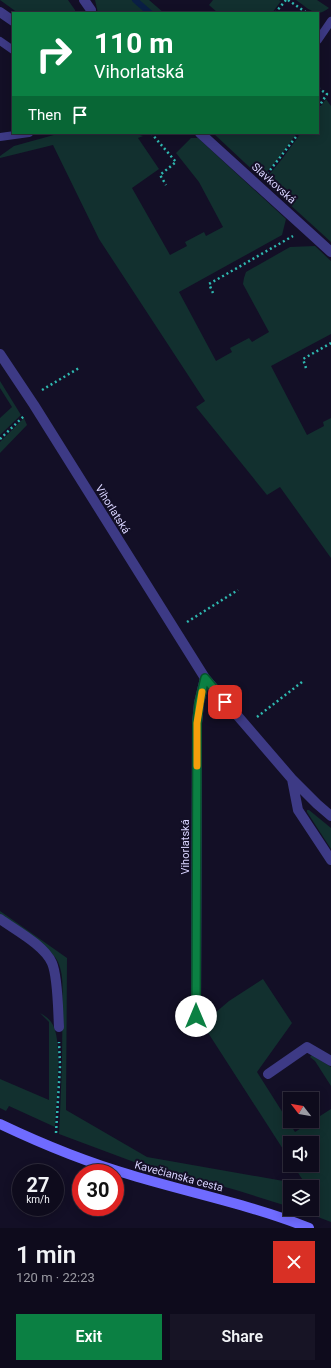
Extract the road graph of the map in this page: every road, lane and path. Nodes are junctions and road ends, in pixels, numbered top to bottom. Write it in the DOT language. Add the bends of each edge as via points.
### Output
graph roads {
  1 [pos="84,0"];
  2 [pos="287,0"];
  3 [pos="0,12"];
  4 [pos="90,12"];
  5 [pos="276,12"];
  6 [pos="305,12"];
  7 [pos="12,20"];
  8 [pos="331,21"];
  9 [pos="319,39"];
  10 [pos="0,41"];
  11 [pos="12,49"];
  12 [pos="319,89"];
  13 [pos="319,106"];
  14 [pos="22,134"];
  15 [pos="152,134"];
  16 [pos="201,134"];
  17 [pos="298,134"];
  18 [pos="0,137"];
  19 [pos="166,185"];
  20 [pos="257,185"];
  21 [pos="306,229"];
  22 [pos="331,252"];
  23 [pos="213,292"];
  24 [pos="331,343"];
  25 [pos="0,354"];
  26 [pos="79,368"];
  27 [pos="306,368"];
  28 [pos="32,401"];
  29 [pos="0,439"];
  30 [pos="238,590"];
  31 [pos="175,630"];
  32 [pos="205,678"];
  33 [pos="302,682"];
  34 [pos="246,726"];
  35 [pos="292,779"];
  36 [pos="331,816"];
  37 [pos="331,860"];
  38 [pos="0,919"];
  39 [pos="196,1016"];
  40 [pos="59,1027"];
  41 [pos="331,1061"];
  42 [pos="268,1074"];
  43 [pos="0,1124"];
  44 [pos="56,1131"];
  45 [pos="309,1228"];
  1 -- 4 [label="street"];
  2 -- 5 [label="path"];
  2 -- 6 [label="path"];
  3 -- 7 [label="street"];
  8 -- 9 [label="lane"];
  10 -- 11 [label="lane"];
  12 -- 13 [label="path" via="327,94"];
  14 -- 18 [label="lane"];
  15 -- 19 [label="path" via="176,162 160,175"];
  16 -- 20 [label="street, Slavkovská"];
  17 -- 20 [label="path"];
  20 -- 21 [label="street, Slavkovská"];
  21 -- 22 [label="street, Slavkovská"];
  21 -- 23 [label="path" via="209,284"];
  24 -- 27 [label="path" via="303,358"];
  25 -- 28 [label="street, Vihorlatská"];
  26 -- 28 [label="path"];
  28 -- 29 [label="path"];
  28 -- 31 [label="street, Vihorlatská"];
  30 -- 31 [label="path"];
  31 -- 32 [label="street, Vihorlatská"];
  32 -- 34 [label="street, Vihorlatská"];
  32 -- 39 [label="street, Vihorlatská" via="197,723"];
  33 -- 34 [label="path"];
  34 -- 35 [label="street, Vihorlatská"];
  35 -- 36 [label="street, Vihorlatská"];
  35 -- 37 [label="street" via="298,810"];
  38 -- 40 [label="street" via="36,944 51,961"];
  40 -- 44 [label="path" via="60,1066"];
  41 -- 42 [label="street" via="308,1047"];
  43 -- 45 [label="street, Kavečianska cesta" via="87,1161 228,1201"];
}
